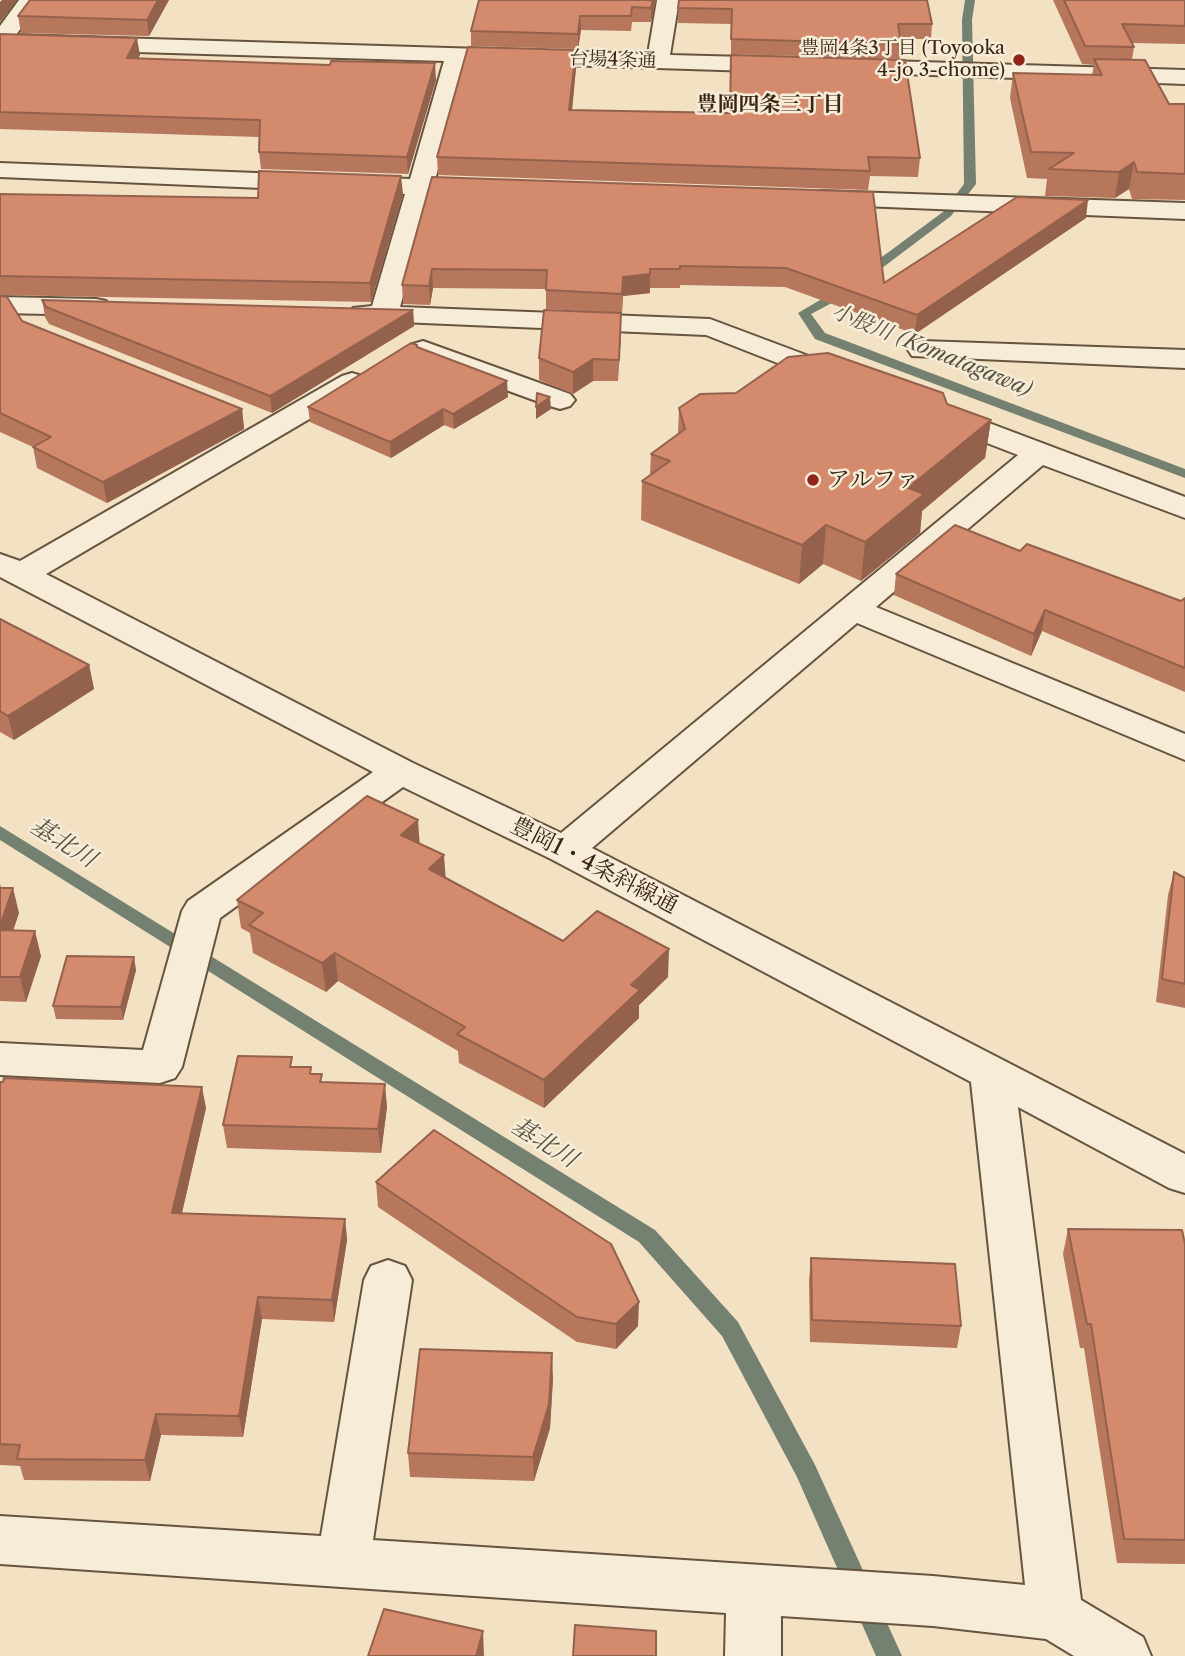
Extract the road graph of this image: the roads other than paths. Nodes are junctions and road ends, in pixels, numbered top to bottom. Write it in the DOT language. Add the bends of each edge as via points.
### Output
graph roads {
  1 [pos="30,0"];
  2 [pos="668,0"];
  3 [pos="5,41"];
  4 [pos="457,56"];
  5 [pos="658,61"];
  6 [pos="0,62"];
  7 [pos="803,65"];
  8 [pos="830,66"];
  9 [pos="1185,77"];
  10 [pos="0,170"];
  11 [pos="419,187"];
  12 [pos="502,189"];
  13 [pos="791,198"];
  14 [pos="1185,211"];
  15 [pos="11,305"];
  16 [pos="119,308"];
  17 [pos="342,313"];
  18 [pos="384,314"];
  19 [pos="454,317"];
  20 [pos="37,332"];
  21 [pos="922,350"];
  22 [pos="396,354"];
  23 [pos="1185,359"];
  24 [pos="859,384"];
  25 [pos="560,400"];
  26 [pos="911,404"];
  27 [pos="238,413"];
  28 [pos="275,428"];
  29 [pos="1040,452"];
  30 [pos="1185,508"];
  31 [pos="11,569"];
  32 [pos="855,610"];
  33 [pos="1185,748"];
  34 [pos="400,771"];
  35 [pos="565,850"];
  36 [pos="0,1059"];
  37 [pos="992,1075"];
  38 [pos="1185,1175"];
  39 [pos="388,1280"];
  40 [pos="0,1540"];
  41 [pos="343,1563"];
  42 [pos="778,1592"];
  43 [pos="1055,1614"];
  44 [pos="753,1656"];
  45 [pos="1123,1656"];
  1 -- 3 [label="street"];
  2 -- 5 [label="street"];
  3 -- 4 [label="street, 台場4条通"];
  3 -- 6 [label="street"];
  4 -- 5 [label="street, 台場4条通"];
  4 -- 11 [label="street"];
  5 -- 7 [label="street, 台場4条通"];
  8 -- 9 [label="street"];
  10 -- 11 [label="street"];
  11 -- 12 [label="street"];
  11 -- 18 [label="street"];
  13 -- 14 [label="street"];
  15 -- 16 [label="street"];
  15 -- 20 [label="street"];
  17 -- 18 [label="street"];
  18 -- 19 [label="street"];
  19 -- 22 [label="street"];
  19 -- 24 [label="street" via="710,327"];
  21 -- 23 [label="street"];
  22 -- 25 [label="street"];
  22 -- 28 [label="street"];
  26 -- 29 [label="street"];
  27 -- 28 [label="street"];
  28 -- 31 [label="street"];
  29 -- 30 [label="street"];
  29 -- 32 [label="street"];
  31 -- 34 [label="street, 豊岡1・4条斜線通"];
  32 -- 33 [label="street"];
  32 -- 35 [label="street"];
  34 -- 35 [label="street, 豊岡1・4条斜線通"];
  34 -- 36 [label="street" via="202,911 160,1067"];
  35 -- 37 [label="street, 豊岡1・4条斜線通"];
  37 -- 38 [label="street, 豊岡1・4条斜線通"];
  37 -- 43 [label="street"];
  39 -- 41 [label="street"];
  40 -- 41 [label="street"];
  41 -- 42 [label="street"];
  42 -- 43 [label="street"];
  42 -- 44 [label="street"];
  43 -- 45 [label="street"];
}
